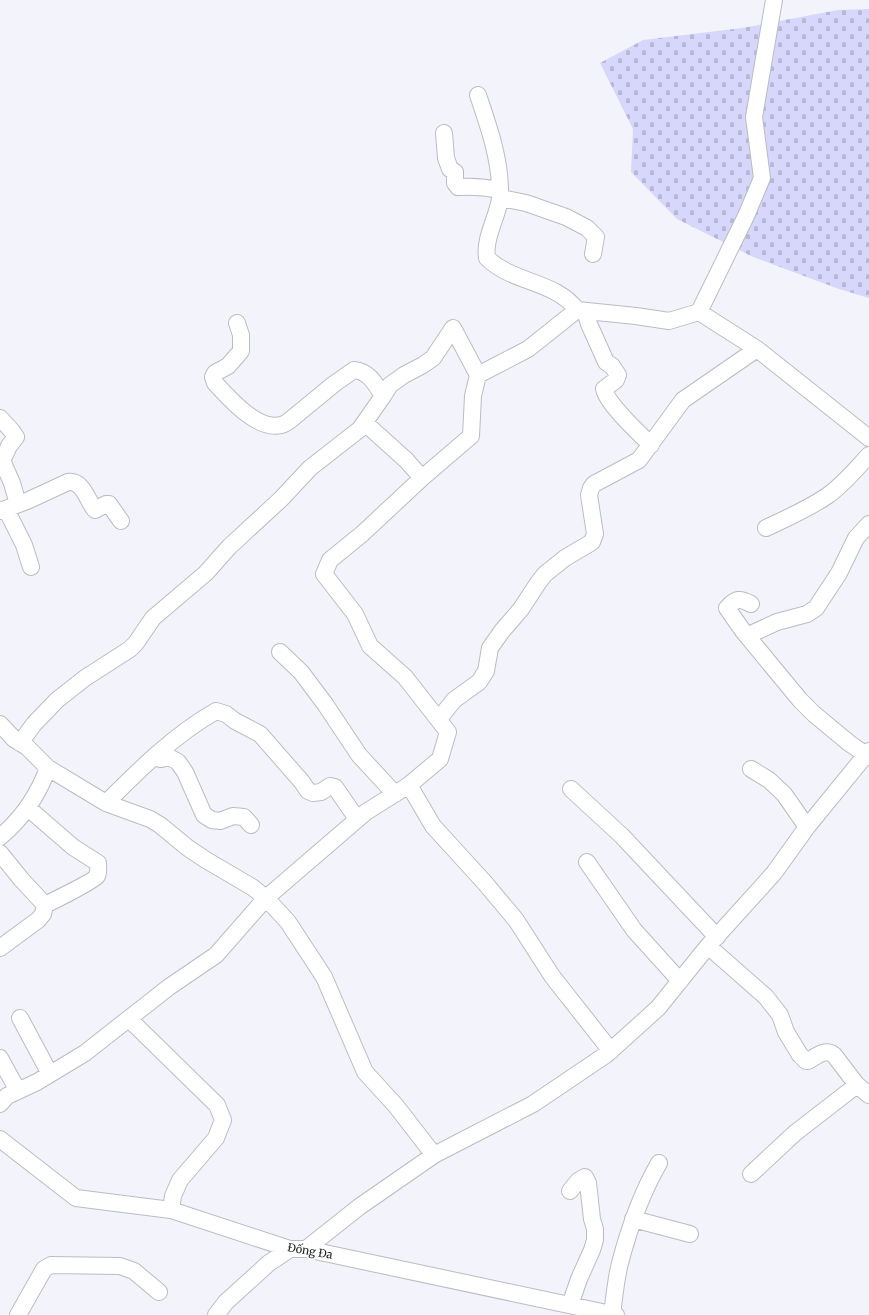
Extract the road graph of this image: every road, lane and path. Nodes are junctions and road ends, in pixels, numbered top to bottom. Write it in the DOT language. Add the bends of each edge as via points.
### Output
graph roads {
  1 [pos="774,0"];
  2 [pos="478,95"];
  3 [pos="444,133"];
  4 [pos="500,194"];
  5 [pos="593,254"];
  6 [pos="581,311"];
  7 [pos="699,312"];
  8 [pos="237,323"];
  9 [pos="757,349"];
  10 [pos="478,374"];
  11 [pos="383,396"];
  12 [pos="0,418"];
  13 [pos="365,423"];
  14 [pos="869,438"];
  15 [pos="651,445"];
  16 [pos="869,455"];
  17 [pos="422,478"];
  18 [pos="8,508"];
  19 [pos="120,521"];
  20 [pos="869,524"];
  21 [pos="766,528"];
  22 [pos="31,567"];
  23 [pos="751,604"];
  24 [pos="749,638"];
  25 [pos="280,652"];
  26 [pos="439,718"];
  27 [pos="0,724"];
  28 [pos="20,743"];
  29 [pos="868,754"];
  30 [pos="154,757"];
  31 [pos="48,768"];
  32 [pos="751,769"];
  33 [pos="409,785"];
  34 [pos="571,789"];
  35 [pos="395,794"];
  36 [pos="106,803"];
  37 [pos="28,808"];
  38 [pos="358,819"];
  39 [pos="251,825"];
  40 [pos="807,827"];
  41 [pos="1,833"];
  42 [pos="0,853"];
  43 [pos="587,862"];
  44 [pos="266,898"];
  45 [pos="45,905"];
  46 [pos="712,942"];
  47 [pos="0,948"];
  48 [pos="680,981"];
  49 [pos="20,1018"];
  50 [pos="129,1020"];
  51 [pos="611,1051"];
  52 [pos="0,1058"];
  53 [pos="50,1074"];
  54 [pos="857,1085"];
  55 [pos="18,1091"];
  56 [pos="869,1095"];
  57 [pos="0,1104"];
  58 [pos="0,1139"];
  59 [pos="434,1155"];
  60 [pos="659,1163"];
  61 [pos="751,1174"];
  62 [pos="570,1190"];
  63 [pos="171,1210"];
  64 [pos="633,1219"];
  65 [pos="690,1234"];
  66 [pos="290,1249"];
  67 [pos="306,1249"];
  68 [pos="159,1292"];
  69 [pos="570,1305"];
  70 [pos="18,1315"];
  71 [pos="216,1315"];
  72 [pos="613,1315"];
  1 -- 7 [label="street" via="754,117 762,178"];
  2 -- 4 [label="street" via="495,149"];
  3 -- 4 [label="street" via="446,158 450,168 455,172 454,183 458,187 487,187"];
  4 -- 5 [label="street" via="566,217 587,228 596,237"];
  4 -- 6 [label="street" via="486,246 487,258 506,271 554,292"];
  6 -- 7 [label="street" via="669,322"];
  6 -- 10 [label="street" via="528,349"];
  6 -- 15 [label="street" via="606,362 618,375 616,380 604,389 605,394"];
  7 -- 9 [label="street"];
  8 -- 11 [label="street" via="241,335 241,351 228,366 212,377 241,410 269,426 280,426 289,421 354,370 366,374"];
  9 -- 14 [label="street"];
  9 -- 15 [label="street" via="683,400"];
  10 -- 11 [label="street" via="453,328 433,358 390,385"];
  10 -- 17 [label="street" via="473,396 471,436"];
  11 -- 13 [label="street"];
  12 -- 18 [label="street" via="16,437 3,459 12,483"];
  13 -- 17 [label="street"];
  13 -- 28 [label="street" via="310,468 206,573 152,618 130,649 57,700"];
  15 -- 26 [label="street" via="639,460 591,488 589,495 595,523 592,542 545,574 490,648 486,671 479,682 454,700"];
  16 -- 21 [label="street" via="827,496"];
  17 -- 26 [label="street" via="330,560 324,574 355,614 370,646 405,677"];
  18 -- 19 [label="street" via="73,481 80,484 95,510 109,504"];
  18 -- 22 [label="street"];
  20 -- 24 [label="street" via="856,538 839,573 816,608 807,614 777,622 751,634"];
  23 -- 24 [label="street" via="742,599 733,601 727,608"];
  24 -- 29 [label="street" via="814,714 848,743"];
  25 -- 35 [label="street" via="301,672 359,755"];
  26 -- 33 [label="street" via="448,732 440,759"];
  27 -- 28 [label="street"];
  28 -- 31 [label="street"];
  29 -- 40 [label="street"];
  30 -- 36 [label="street"];
  30 -- 38 [label="street" via="183,732 216,711 226,714 260,734 308,791 313,793 321,792 330,786 335,788"];
  30 -- 39 [label="street" via="169,757 178,762 204,815 220,821 233,816 244,817"];
  31 -- 36 [label="street"];
  31 -- 37 [label="street" via="42,786"];
  32 -- 40 [label="street" via="769,780 784,794"];
  33 -- 35 [label="street"];
  33 -- 51 [label="street" via="433,826 516,920 552,976"];
  34 -- 46 [label="street" via="622,836"];
  35 -- 38 [label="street"];
  36 -- 44 [label="street" via="150,819 206,860"];
  37 -- 41 [label="street"];
  37 -- 45 [label="street" via="73,846 98,863 97,876 90,882"];
  38 -- 44 [label="street"];
  40 -- 46 [label="street" via="774,873"];
  42 -- 45 [label="street"];
  43 -- 48 [label="street" via="634,930"];
  44 -- 50 [label="street" via="216,955 169,987"];
  44 -- 59 [label="street" via="288,922 324,976 365,1072 396,1106"];
  45 -- 47 [label="street" via="38,920"];
  46 -- 48 [label="street"];
  46 -- 54 [label="street" via="766,997 780,1015 786,1032 806,1061 829,1052"];
  48 -- 51 [label="street" via="658,1008"];
  49 -- 53 [label="street"];
  50 -- 53 [label="street" via="86,1053"];
  50 -- 63 [label="street" via="218,1105 223,1120 216,1138 180,1180 173,1196"];
  51 -- 59 [label="street" via="533,1104"];
  52 -- 55 [label="street"];
  53 -- 55 [label="street"];
  54 -- 56 [label="street"];
  54 -- 61 [label="street" via="795,1133"];
  55 -- 57 [label="street" via="7,1096"];
  58 -- 63 [label="street, Đống Đa" via="76,1198"];
  59 -- 67 [label="street" via="359,1207"];
  60 -- 64 [label="street" via="650,1177"];
  62 -- 69 [label="street" via="585,1177 588,1183 595,1240"];
  63 -- 66 [label="street, Đống Đa"];
  64 -- 65 [label="street"];
  64 -- 72 [label="street" via="619,1264"];
  66 -- 67 [label="street, Đống Đa"];
  66 -- 71 [label="street" via="269,1263 226,1302"];
  67 -- 69 [label="street, Đống Đa"];
  68 -- 70 [label="street" via="134,1271 120,1266 51,1265 44,1269"];
  69 -- 72 [label="street, Đống Đa"];
}
